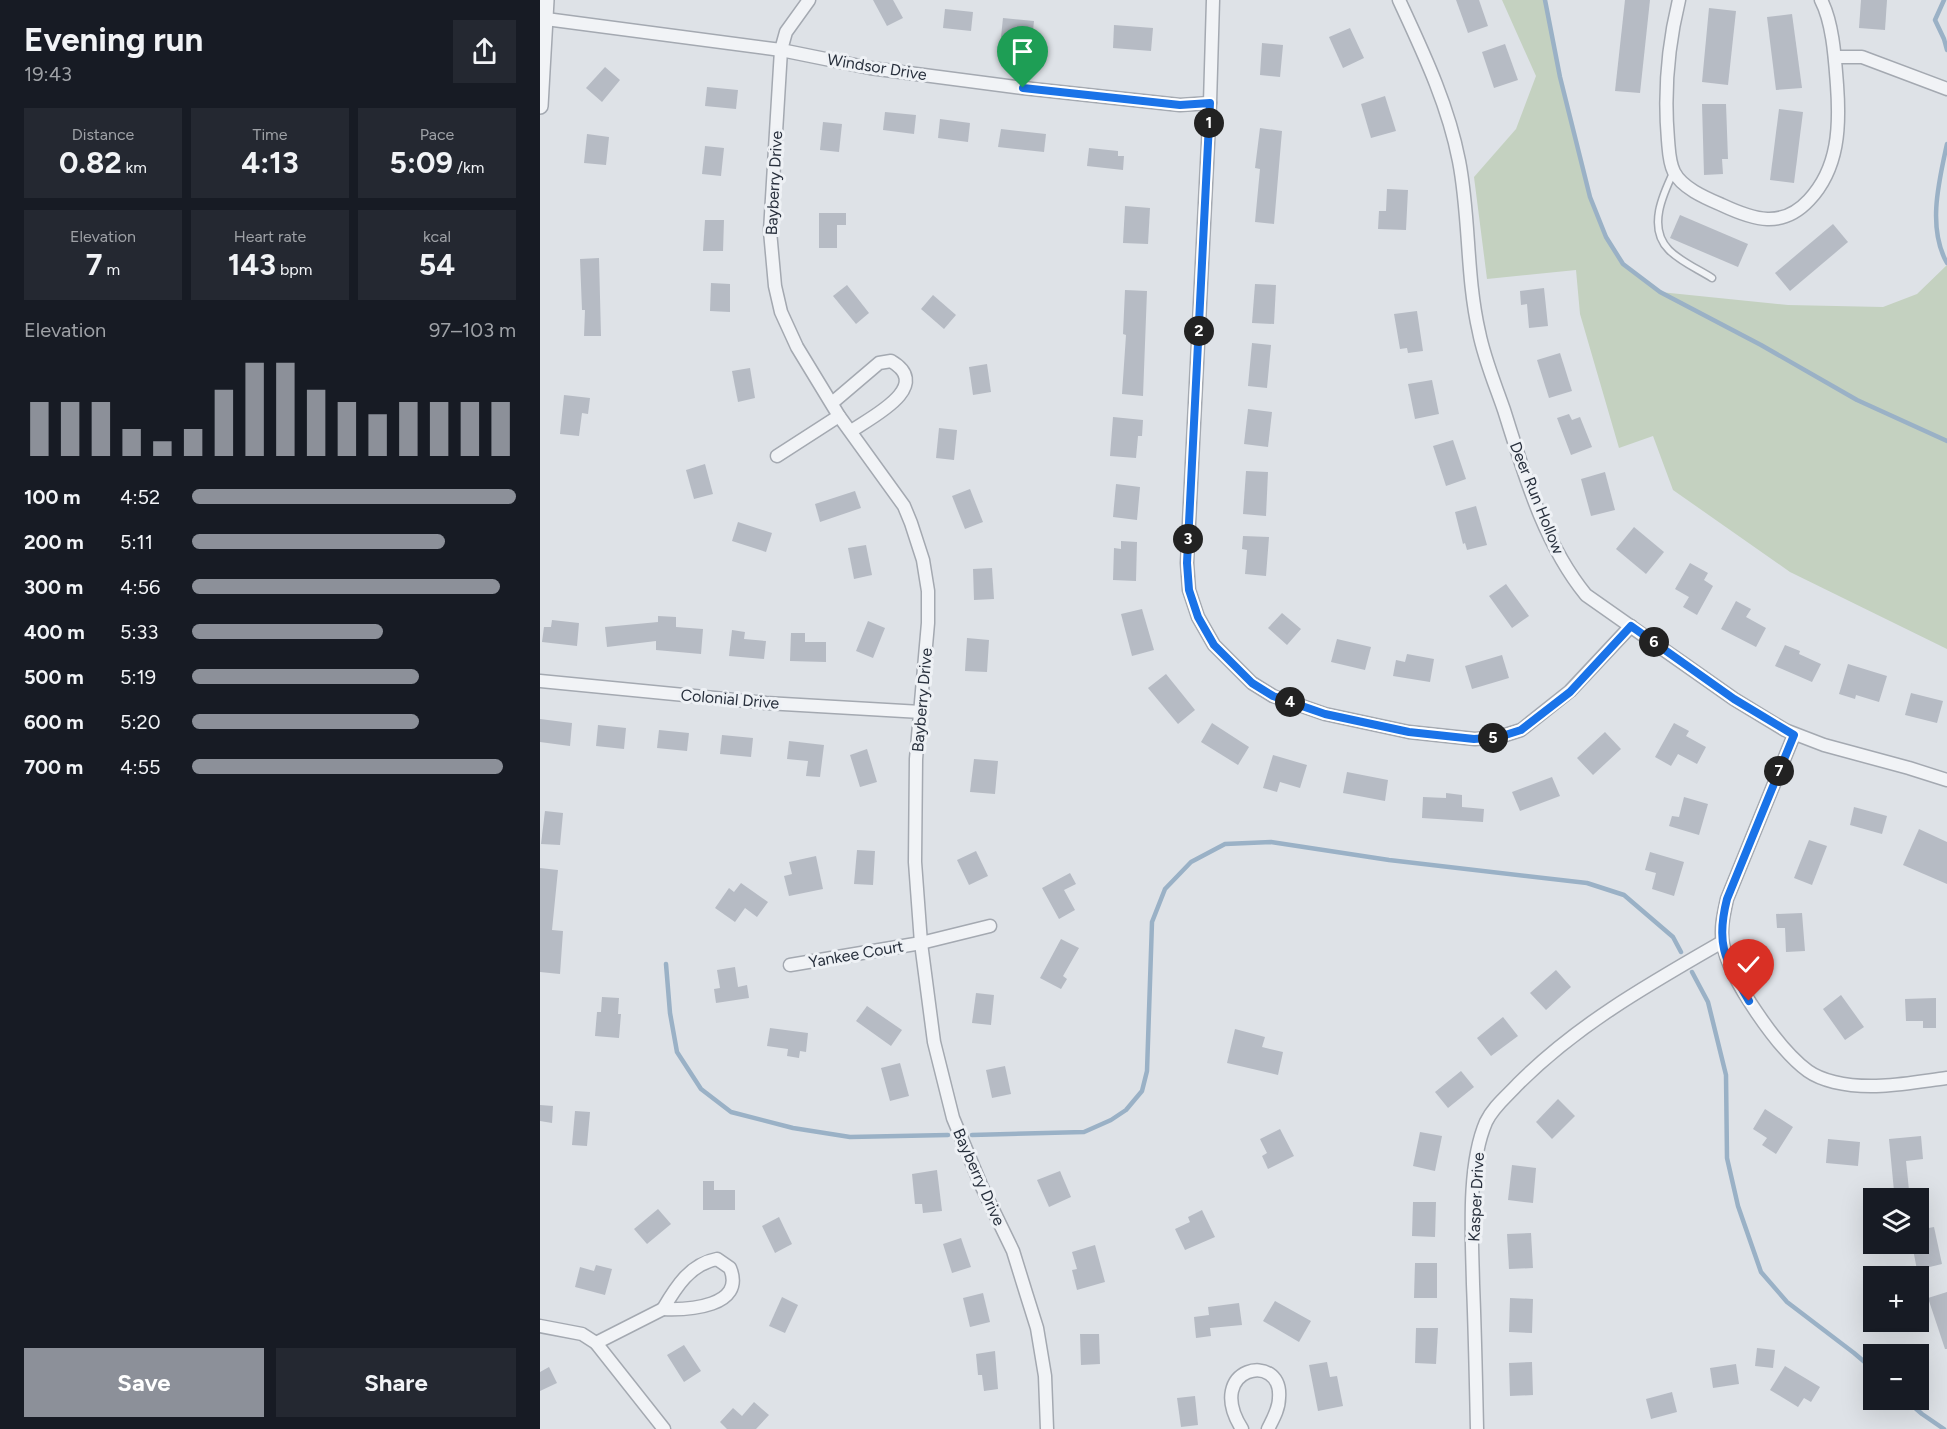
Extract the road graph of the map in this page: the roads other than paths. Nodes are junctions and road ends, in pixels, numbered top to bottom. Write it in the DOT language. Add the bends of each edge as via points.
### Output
graph roads {
  1 [pos="546,0"];
  2 [pos="809,0"];
  3 [pos="1213,0"];
  4 [pos="1399,0"];
  5 [pos="1679,0"];
  6 [pos="1821,0"];
  7 [pos="546,19"];
  8 [pos="781,50"];
  9 [pos="1835,57"];
  10 [pos="1947,89"];
  11 [pos="1210,103"];
  12 [pos="540,106"];
  13 [pos="1674,171"];
  14 [pos="1712,278"];
  15 [pos="832,403"];
  16 [pos="840,416"];
  17 [pos="851,431"];
  18 [pos="777,456"];
  19 [pos="1631,626"];
  20 [pos="540,681"];
  21 [pos="921,712"];
  22 [pos="1794,735"];
  23 [pos="1947,780"];
  24 [pos="990,926"];
  25 [pos="1722,942"];
  26 [pos="921,943"];
  27 [pos="790,965"];
  28 [pos="1947,1078"];
  29 [pos="663,1309"];
  30 [pos="540,1326"];
  31 [pos="596,1342"];
  32 [pos="664,1429"];
  33 [pos="1047,1429"];
  34 [pos="1242,1429"];
  35 [pos="1268,1429"];
  36 [pos="1477,1429"];
  1 -- 7 [label="street"];
  2 -- 8 [label="street, Bayberry Drive" via="786,32"];
  3 -- 11 [label="street"];
  4 -- 19 [label="street, Deer Run Hollow" via="1450,123 1459,161 1479,332 1525,474 1570,575 1586,594"];
  5 -- 13 [label="street" via="1666,87"];
  6 -- 9 [label="street"];
  7 -- 8 [label="street, Windsor Drive"];
  7 -- 12 [label="street"];
  8 -- 11 [label="street, Windsor Drive" via="870,68 1023,88 1180,105"];
  8 -- 15 [label="street, Bayberry Drive" via="770,231 775,286 781,312 797,347"];
  9 -- 10 [label="street" via="1863,57"];
  9 -- 13 [label="street" via="1839,111 1832,162 1824,181 1798,211 1769,219 1742,215 1685,185"];
  11 -- 19 [label="street" via="1187,563 1189,590 1214,645 1252,683 1273,696 1325,714 1409,732 1474,739 1521,730 1570,692"];
  13 -- 14 [label="lane" via="1659,205 1660,234 1667,249"];
  15 -- 16 [label="street, Bayberry Drive"];
  15 -- 17 [label="street" via="879,363 891,361 901,369 906,377 904,390 887,407"];
  16 -- 17 [label="street, Bayberry Drive"];
  16 -- 18 [label="street"];
  17 -- 21 [label="street, Bayberry Drive" via="904,506 922,560 928,622"];
  19 -- 22 [label="street, Deer Run Hollow" via="1734,699"];
  20 -- 21 [label="street, Colonial Drive" via="766,703"];
  21 -- 26 [label="street, Bayberry Drive" via="915,862"];
  22 -- 23 [label="street, Deer Run Hollow"];
  22 -- 25 [label="street" via="1727,899"];
  24 -- 26 [label="street, Yankee Court"];
  25 -- 28 [label="street" via="1728,964 1749,1001 1790,1055 1810,1072 1859,1086"];
  25 -- 36 [label="street, Kasper Drive" via="1634,993 1545,1057 1486,1121 1474,1174 1472,1234"];
  26 -- 27 [label="street, Yankee Court"];
  26 -- 33 [label="street, Bayberry Drive" via="934,1042 953,1118 1013,1251 1036,1328"];
  29 -- 29 [label="street" via="679,1283 696,1268 717,1259 730,1268 733,1282 722,1299 693,1309"];
  29 -- 31 [label="street"];
  30 -- 31 [label="street" via="582,1334"];
  31 -- 32 [label="street"];
  34 -- 35 [label="street" via="1233,1411 1234,1383 1248,1371 1259,1370 1268,1373 1279,1390 1280,1400"];
}
